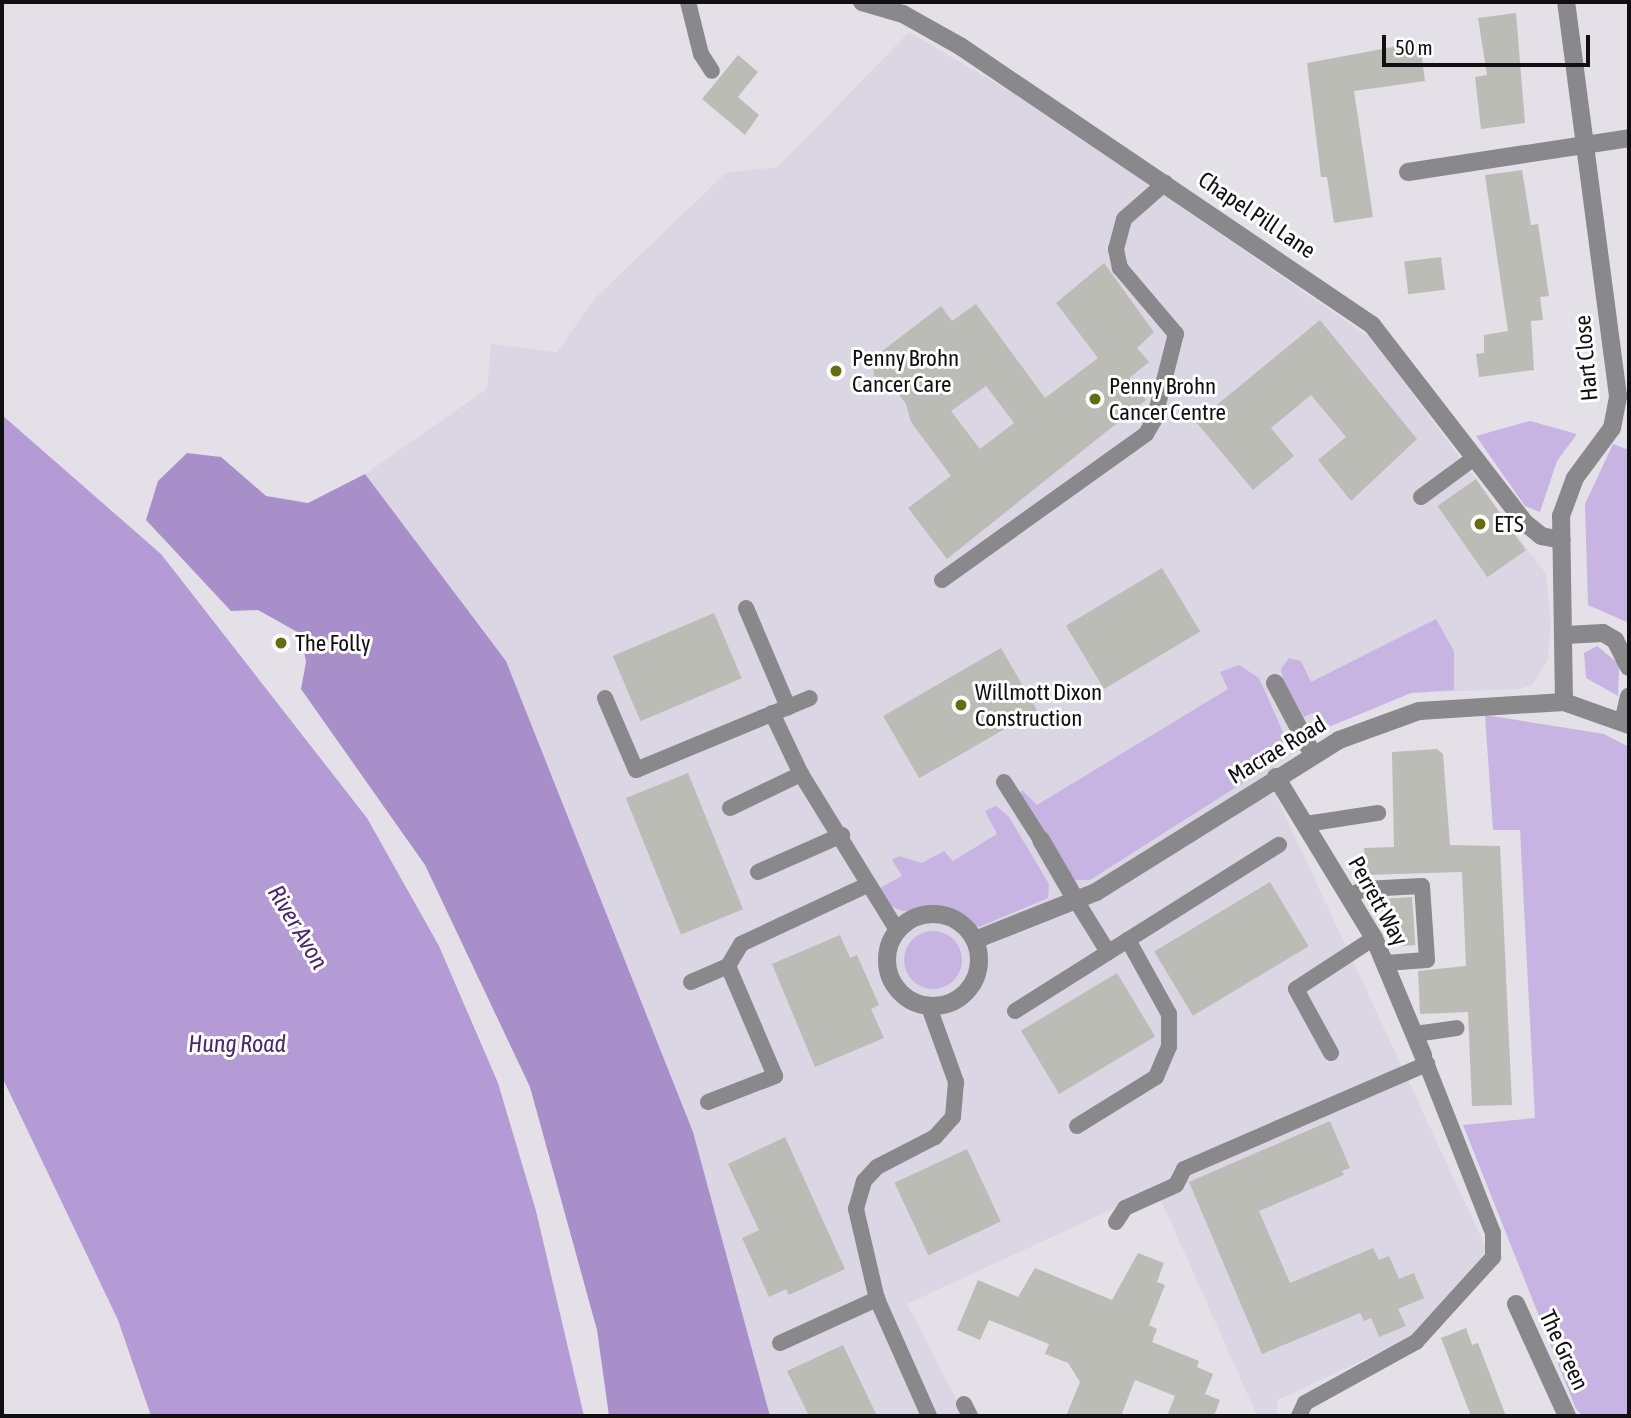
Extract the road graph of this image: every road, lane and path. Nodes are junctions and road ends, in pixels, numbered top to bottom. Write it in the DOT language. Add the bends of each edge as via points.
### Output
graph roads {
  1 [pos="688,2"];
  2 [pos="862,2"];
  3 [pos="1566,2"];
  4 [pos="712,71"];
  5 [pos="1629,138"];
  6 [pos="1585,146"];
  7 [pos="1408,172"];
  8 [pos="1165,183"];
  9 [pos="1474,458"];
  10 [pos="1421,497"];
  11 [pos="1562,540"];
  12 [pos="942,580"];
  13 [pos="746,608"];
  14 [pos="1566,635"];
  15 [pos="1629,667"];
  16 [pos="1275,682"];
  17 [pos="1629,697"];
  18 [pos="605,698"];
  19 [pos="810,698"];
  20 [pos="1564,702"];
  21 [pos="788,707"];
  22 [pos="772,713"];
  23 [pos="1626,723"];
  24 [pos="1313,755"];
  25 [pos="801,774"];
  26 [pos="1276,778"];
  27 [pos="1004,782"];
  28 [pos="730,808"];
  29 [pos="1378,813"];
  30 [pos="1306,824"];
  31 [pos="842,835"];
  32 [pos="1041,840"];
  33 [pos="1279,845"];
  34 [pos="758,872"];
  35 [pos="869,884"];
  36 [pos="1350,896"];
  37 [pos="1077,902"];
  38 [pos="897,930"];
  39 [pos="1374,939"];
  40 [pos="975,940"];
  41 [pos="1128,940"];
  42 [pos="1108,952"];
  43 [pos="1385,963"];
  44 [pos="728,966"];
  45 [pos="691,982"];
  46 [pos="929,1007"];
  47 [pos="1015,1011"];
  48 [pos="1457,1028"];
  49 [pos="1415,1034"];
  50 [pos="1331,1053"];
  51 [pos="1425,1059"];
  52 [pos="708,1102"];
  53 [pos="1077,1126"];
  54 [pos="1116,1222"];
  55 [pos="877,1299"];
  56 [pos="1516,1304"];
  57 [pos="780,1343"];
  58 [pos="929,1416"];
  59 [pos="1299,1416"];
  60 [pos="1567,1416"];
  1 -- 4 [label="lane" via="701,54"];
  2 -- 8 [label="street, Chapel Pill Lane" via="903,14 960,46"];
  3 -- 6 [label="street, Hart Close"];
  5 -- 6 [label="street"];
  6 -- 7 [label="street"];
  6 -- 11 [label="street, Hart Close" via="1618,396 1612,428 1565,499"];
  8 -- 9 [label="street, Chapel Pill Lane" via="1372,325"];
  8 -- 12 [label="lane" via="1124,219 1116,249 1120,268 1176,334 1154,420 1146,434"];
  9 -- 10 [label="lane"];
  9 -- 11 [label="street, Chapel Pill Lane" via="1524,522 1541,536"];
  11 -- 14 [label="street, Hart Close"];
  13 -- 21 [label="lane"];
  14 -- 15 [label="street" via="1603,633 1615,639"];
  14 -- 20 [label="street, Hart Close"];
  16 -- 24 [label="street"];
  17 -- 23 [label="street"];
  18 -- 22 [label="lane" via="636,770"];
  19 -- 21 [label="lane"];
  20 -- 23 [label="street, Macrae Road"];
  20 -- 24 [label="street, Macrae Road" via="1419,711"];
  21 -- 22 [label="lane"];
  22 -- 25 [label="lane"];
  24 -- 26 [label="street, Macrae Road"];
  25 -- 28 [label="lane"];
  25 -- 31 [label="lane"];
  26 -- 30 [label="street, Perrett Way"];
  26 -- 37 [label="street, Macrae Road"];
  27 -- 32 [label="lane"];
  29 -- 30 [label="lane"];
  30 -- 36 [label="street, Perrett Way"];
  31 -- 34 [label="lane"];
  31 -- 35 [label="lane"];
  32 -- 37 [label="street"];
  33 -- 41 [label="lane"];
  35 -- 38 [label="lane"];
  35 -- 44 [label="lane" via="741,944"];
  36 -- 39 [label="street, Perrett Way"];
  36 -- 43 [label="lane" via="1364,889 1422,886 1427,960"];
  37 -- 40 [label="street, Macrae Road"];
  37 -- 42 [label="lane"];
  38 -- 40 [label="street" via="923,914 939,914 960,923"];
  38 -- 46 [label="street" via="886,962 890,978 912,1003"];
  39 -- 43 [label="street, Perrett Way"];
  39 -- 50 [label="lane" via="1296,989"];
  40 -- 46 [label="street" via="979,964 971,987 952,1002"];
  41 -- 42 [label="lane"];
  41 -- 53 [label="lane" via="1169,1014 1169,1047 1156,1077"];
  42 -- 47 [label="lane"];
  43 -- 49 [label="street, Perrett Way"];
  44 -- 45 [label="lane"];
  44 -- 52 [label="lane" via="775,1076"];
  46 -- 55 [label="lane" via="956,1082 953,1117 935,1137 877,1167 864,1181 857,1219"];
  48 -- 49 [label="lane"];
  49 -- 51 [label="street, Perrett Way"];
  51 -- 54 [label="lane" via="1184,1169 1176,1185 1125,1209"];
  51 -- 59 [label="lane" via="1493,1233 1493,1257 1416,1342 1305,1403"];
  55 -- 57 [label="lane"];
  55 -- 58 [label="lane"];
  56 -- 60 [label="street, The Green"];
}
